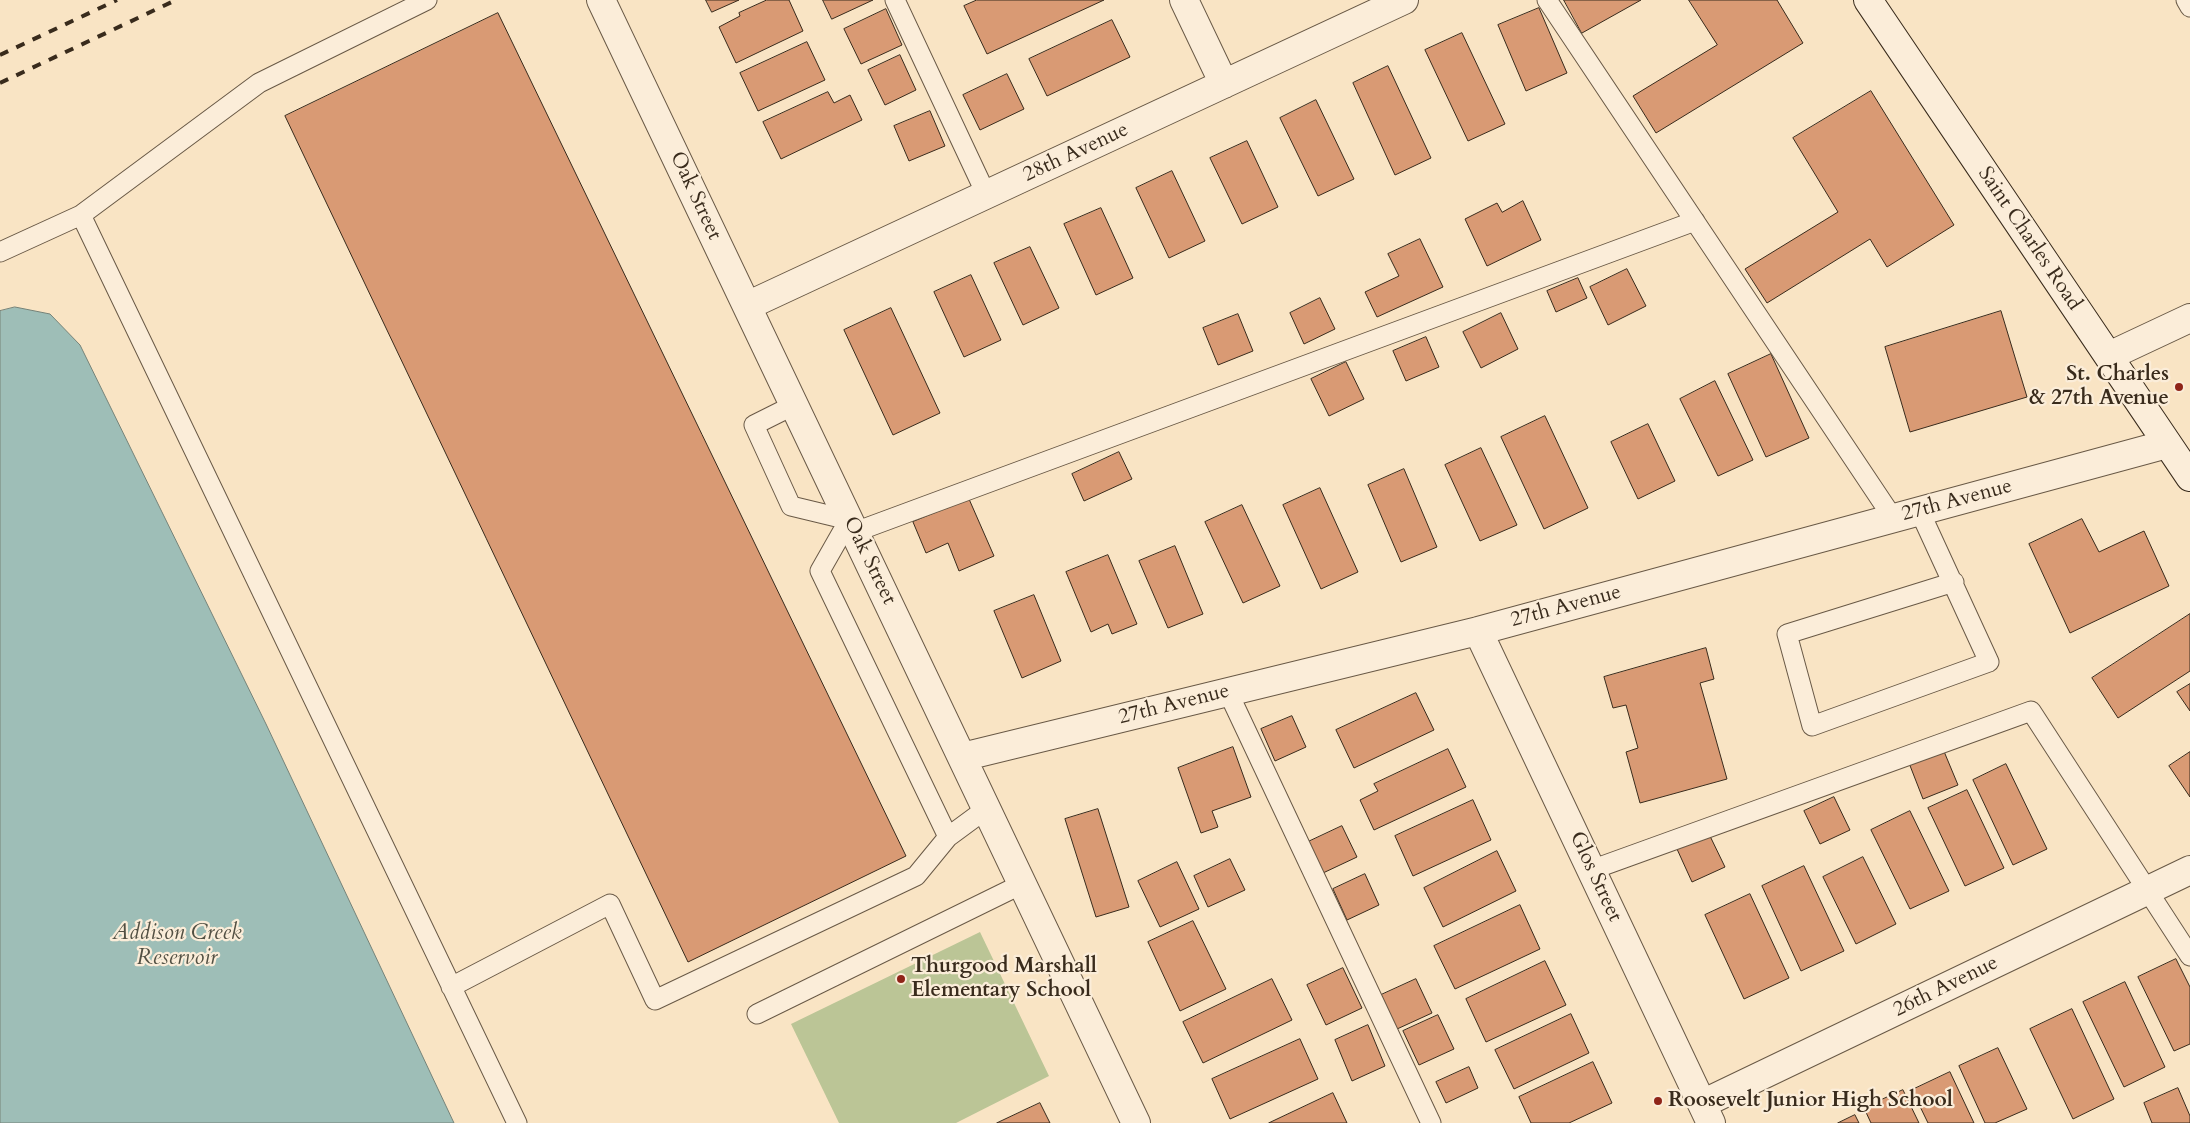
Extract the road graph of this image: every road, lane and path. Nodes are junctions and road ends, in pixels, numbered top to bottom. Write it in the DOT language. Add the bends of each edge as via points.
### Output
graph roads {
  1 [pos="427,0"];
  2 [pos="601,0"];
  3 [pos="895,0"];
  4 [pos="1184,0"];
  5 [pos="1404,0"];
  6 [pos="1548,0"];
  7 [pos="1868,0"];
  8 [pos="2186,0"];
  9 [pos="2190,7"];
  10 [pos="1224,84"];
  11 [pos="986,194"];
  12 [pos="81,215"];
  13 [pos="1695,221"];
  14 [pos="0,252"];
  15 [pos="747,306"];
  16 [pos="2190,318"];
  17 [pos="2108,356"];
  18 [pos="794,405"];
  19 [pos="2168,444"];
  20 [pos="2190,477"];
  21 [pos="1920,512"];
  22 [pos="1893,518"];
  23 [pos="852,526"];
  24 [pos="1954,582"];
  25 [pos="1478,631"];
  26 [pos="1228,692"];
  27 [pos="962,757"];
  28 [pos="986,809"];
  29 [pos="948,837"];
  30 [pos="1591,870"];
  31 [pos="2190,870"];
  32 [pos="1022,884"];
  33 [pos="2147,891"];
  34 [pos="2190,956"];
  35 [pos="451,987"];
  36 [pos="757,1014"];
  37 [pos="1707,1114"];
  38 [pos="517,1123"];
  39 [pos="1136,1123"];
  40 [pos="1431,1123"];
  1 -- 12 [label="lane" via="259,83"];
  2 -- 15 [label="street, Oak Street"];
  3 -- 11 [label="lane"];
  4 -- 10 [label="street"];
  5 -- 10 [label="street, 28th Avenue"];
  6 -- 13 [label="lane"];
  7 -- 17 [label="street, Saint Charles Road"];
  8 -- 9 [label="lane"];
  10 -- 11 [label="street, 28th Avenue"];
  11 -- 15 [label="street, 28th Avenue"];
  12 -- 14 [label="lane"];
  12 -- 35 [label="lane"];
  13 -- 22 [label="lane"];
  13 -- 23 [label="lane"];
  15 -- 18 [label="street, Oak Street"];
  16 -- 17 [label="street"];
  17 -- 19 [label="street, Saint Charles Road"];
  18 -- 23 [label="street, Oak Street"];
  18 -- 23 [label="lane" via="754,425 792,506"];
  19 -- 20 [label="street, Saint Charles Road"];
  19 -- 21 [label="street, 27th Avenue"];
  21 -- 22 [label="street, 27th Avenue"];
  21 -- 24 [label="lane"];
  22 -- 25 [label="street, 27th Avenue"];
  23 -- 27 [label="street, Oak Street"];
  23 -- 29 [label="lane" via="820,570"];
  24 -- 24 [label="lane" via="1787,634 1812,726 1989,662"];
  25 -- 26 [label="street, 27th Avenue"];
  25 -- 30 [label="street, Glos Street"];
  26 -- 27 [label="street, 27th Avenue"];
  26 -- 40 [label="lane"];
  27 -- 28 [label="street, Oak Street"];
  28 -- 29 [label="lane"];
  28 -- 32 [label="street, Oak Street"];
  29 -- 35 [label="lane" via="916,876 655,1000 610,904"];
  30 -- 33 [label="lane" via="2031,711"];
  30 -- 37 [label="street, Glos Street"];
  31 -- 33 [label="street, 26th Avenue"];
  32 -- 36 [label="lane"];
  32 -- 39 [label="street, Oak Street"];
  33 -- 34 [label="lane"];
  33 -- 37 [label="street, 26th Avenue"];
  35 -- 38 [label="lane"];
}
